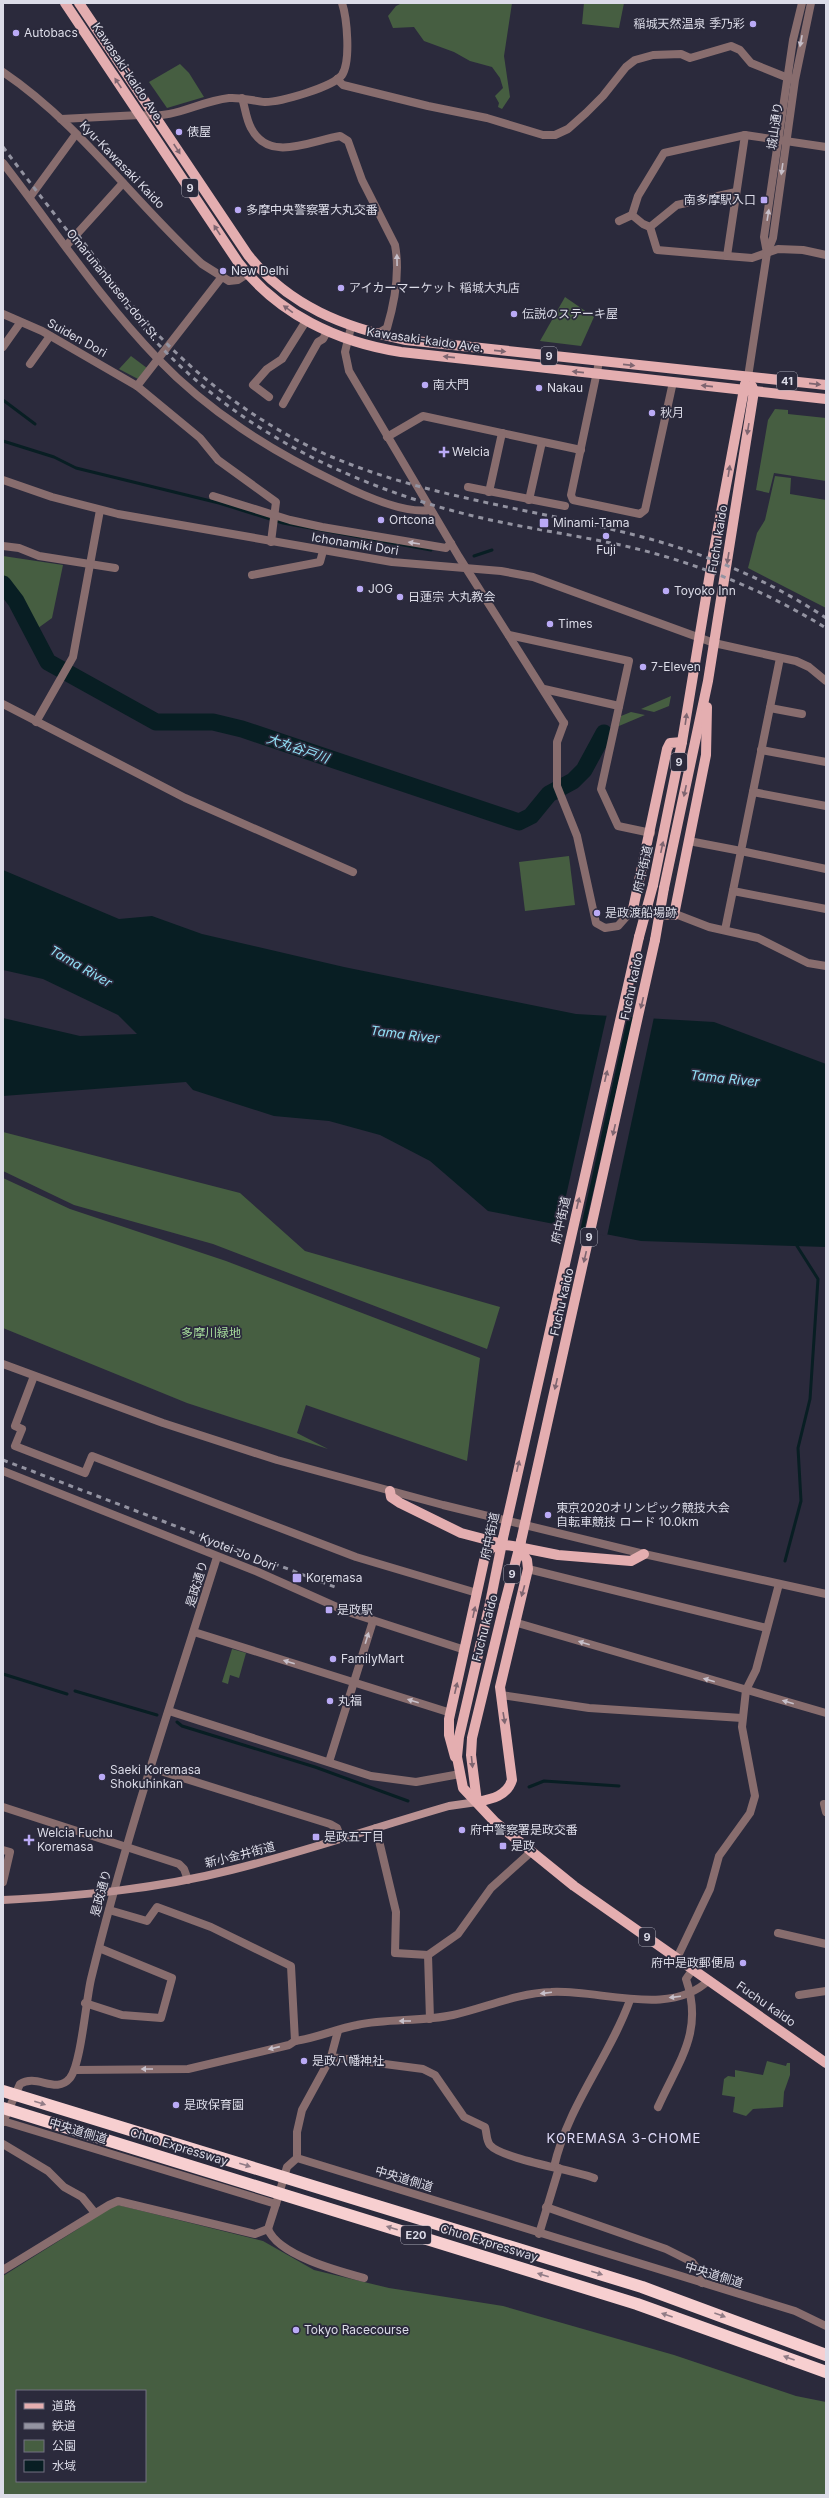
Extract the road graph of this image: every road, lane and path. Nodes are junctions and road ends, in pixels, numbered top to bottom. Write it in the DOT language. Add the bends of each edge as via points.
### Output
graph roads {
  1 [pos="65,3"];
  2 [pos="342,3"];
  3 [pos="802,3"];
  4 [pos="811,3"];
  5 [pos="82,4"];
  6 [pos="3,72"];
  7 [pos="337,79"];
  8 [pos="791,80"];
  9 [pos="242,98"];
  10 [pos="140,115"];
  11 [pos="156,117"];
  12 [pos="61,119"];
  13 [pos="76,134"];
  14 [pos="744,135"];
  15 [pos="782,140"];
  16 [pos="826,147"];
  17 [pos="3,163"];
  18 [pos="123,183"];
  19 [pos="736,192"];
  20 [pos="30,197"];
  21 [pos="632,215"];
  22 [pos="619,221"];
  23 [pos="650,227"];
  24 [pos="66,246"];
  25 [pos="826,252"];
  26 [pos="767,253"];
  27 [pos="727,256"];
  28 [pos="258,267"];
  29 [pos="248,274"];
  30 [pos="221,278"];
  31 [pos="3,314"];
  32 [pos="306,321"];
  33 [pos="20,323"];
  34 [pos="351,327"];
  35 [pos="327,332"];
  36 [pos="377,334"];
  37 [pos="50,336"];
  38 [pos="347,340"];
  39 [pos="3,347"];
  40 [pos="159,360"];
  41 [pos="599,362"];
  42 [pos="30,364"];
  43 [pos="597,374"];
  44 [pos="748,377"];
  45 [pos="673,382"];
  46 [pos="826,385"];
  47 [pos="137,386"];
  48 [pos="742,390"];
  49 [pos="754,391"];
  50 [pos="269,397"];
  51 [pos="826,399"];
  52 [pos="283,404"];
  53 [pos="502,433"];
  54 [pos="388,437"];
  55 [pos="542,442"];
  56 [pos="581,450"];
  57 [pos="3,480"];
  58 [pos="468,487"];
  59 [pos="489,492"];
  60 [pos="213,496"];
  61 [pos="529,500"];
  62 [pos="565,506"];
  63 [pos="100,510"];
  64 [pos="430,510"];
  65 [pos="276,516"];
  66 [pos="271,542"];
  67 [pos="451,544"];
  68 [pos="3,546"];
  69 [pos="322,551"];
  70 [pos="91,564"];
  71 [pos="115,568"];
  72 [pos="467,568"];
  73 [pos="252,575"];
  74 [pos="509,634"];
  75 [pos="699,638"];
  76 [pos="714,643"];
  77 [pos="780,658"];
  78 [pos="708,681"];
  79 [pos="826,681"];
  80 [pos="544,689"];
  81 [pos="3,704"];
  82 [pos="619,706"];
  83 [pos="770,708"];
  84 [pos="802,714"];
  85 [pos="36,722"];
  86 [pos="682,742"];
  87 [pos="761,750"];
  88 [pos="826,762"];
  89 [pos="753,792"];
  90 [pos="826,806"];
  91 [pos="651,833"];
  92 [pos="689,841"];
  93 [pos="741,851"];
  94 [pos="826,869"];
  95 [pos="353,872"];
  96 [pos="733,891"];
  97 [pos="633,909"];
  98 [pos="826,909"];
  99 [pos="674,915"];
  100 [pos="725,930"];
  101 [pos="826,966"];
  102 [pos="3,1364"];
  103 [pos="34,1376"];
  104 [pos="3,1471"];
  105 [pos="390,1490"];
  106 [pos="507,1519"];
  107 [pos="525,1523"];
  108 [pos="476,1537"];
  109 [pos="503,1541"];
  110 [pos="519,1544"];
  111 [pos="544,1552"];
  112 [pos="644,1554"];
  113 [pos="485,1556"];
  114 [pos="217,1557"];
  115 [pos="528,1564"];
  116 [pos="779,1584"];
  117 [pos="477,1593"];
  118 [pos="826,1594"];
  119 [pos="373,1621"];
  120 [pos="514,1622"];
  121 [pos="766,1628"];
  122 [pos="194,1632"];
  123 [pos="465,1650"];
  124 [pos="354,1682"];
  125 [pos="746,1690"];
  126 [pos="501,1695"];
  127 [pos="169,1711"];
  128 [pos="450,1713"];
  129 [pos="826,1713"];
  130 [pos="742,1718"];
  131 [pos="329,1762"];
  132 [pos="151,1768"];
  133 [pos="459,1770"];
  134 [pos="476,1802"];
  135 [pos="3,1807"];
  136 [pos="376,1828"];
  137 [pos="341,1838"];
  138 [pos="127,1846"];
  139 [pos="3,1850"];
  140 [pos="530,1852"];
  141 [pos="188,1880"];
  142 [pos="3,1882"];
  143 [pos="113,1892"];
  144 [pos="3,1900"];
  145 [pos="108,1910"];
  146 [pos="778,1933"];
  147 [pos="826,1944"];
  148 [pos="99,1948"];
  149 [pos="428,1955"];
  150 [pos="677,1958"];
  151 [pos="693,1969"];
  152 [pos="709,1980"];
  153 [pos="826,1991"];
  154 [pos="690,1994"];
  155 [pos="799,1995"];
  156 [pos="630,2000"];
  157 [pos="85,2003"];
  158 [pos="430,2019"];
  159 [pos="338,2031"];
  160 [pos="295,2041"];
  161 [pos="332,2057"];
  162 [pos="826,2063"];
  163 [pos="75,2070"];
  164 [pos="3,2092"];
  165 [pos="658,2107"];
  166 [pos="3,2108"];
  167 [pos="3,2122"];
  168 [pos="3,2144"];
  169 [pos="296,2158"];
  170 [pos="556,2167"];
  171 [pos="594,2178"];
  172 [pos="276,2204"];
  173 [pos="546,2207"];
  174 [pos="95,2213"];
  175 [pos="268,2229"];
  176 [pos="539,2234"];
  177 [pos="3,2270"];
  178 [pos="364,2278"];
  179 [pos="702,2284"];
  180 [pos="826,2326"];
  181 [pos="826,2355"];
  182 [pos="826,2372"];
  10 -- 1 [label="main road, Kawasaki-kaido Ave. / 9, one-way"];
  2 -- 7 [label="street" via="347,43 346,66"];
  3 -- 8 [label="street, 城山通り" via="793,40"];
  4 -- 8 [label="street, 城山通り, one-way"];
  5 -- 11 [label="main road, Kawasaki-kaido Ave. / 9"];
  6 -- 12 [label="street, Kyu-Kawasaki Kaido" via="30,90"];
  7 -- 8 [label="street" via="343,85 487,118 550,136 562,133 572,125 603,96 626,67 635,60 653,55 681,54 690,58 731,46 740,50 751,63"];
  7 -- 9 [label="street" via="280,100 265,102"];
  8 -- 15 [label="street, 城山通り"];
  9 -- 11 [label="street" via="228,98"];
  36 -- 9 [label="street, one-way" via="388,328 393,306 397,256 388,229 375,210 362,180 348,141 340,136 288,149 270,147 261,141 250,127"];
  10 -- 11 [label="street"];
  10 -- 12 [label="street"];
  29 -- 10 [label="main road, Kawasaki-kaido Ave. / 9, one-way"];
  11 -- 28 [label="main road, Kawasaki-kaido Ave. / 9, one-way"];
  12 -- 13 [label="street, Kyu-Kawasaki Kaido"];
  13 -- 18 [label="street, Kyu-Kawasaki Kaido"];
  13 -- 20 [label="street"];
  14 -- 15 [label="street"];
  14 -- 19 [label="street"];
  14 -- 21 [label="street" via="664,153 638,196"];
  15 -- 16 [label="street"];
  15 -- 26 [label="street, 城山通り" via="764,236"];
  17 -- 20 [label="street, Omarunanbusen-dori St."];
  18 -- 24 [label="street"];
  18 -- 30 [label="street, Kyu-Kawasaki Kaido" via="193,255"];
  19 -- 23 [label="street" via="677,205"];
  19 -- 27 [label="street"];
  20 -- 24 [label="street, Omarunanbusen-dori St."];
  21 -- 22 [label="street"];
  21 -- 23 [label="street"];
  23 -- 27 [label="street" via="657,250"];
  24 -- 40 [label="street, Omarunanbusen-dori St." via="107,301"];
  25 -- 26 [label="street" via="778,249"];
  26 -- 27 [label="street" via="752,258"];
  26 -- 44 [label="street, 城山通り"];
  28 -- 29 [label="street"];
  28 -- 34 [label="main road, Kawasaki-kaido Ave. / 9" via="300,302"];
  29 -- 30 [label="street" via="230,281"];
  32 -- 29 [label="main road, Kawasaki-kaido Ave. / 9, one-way" via="276,300"];
  30 -- 40 [label="street"];
  31 -- 33 [label="street, Suiden Dori"];
  32 -- 35 [label="main road, Kawasaki-kaido Ave. / 9"];
  32 -- 50 [label="street" via="282,359 267,369 253,385"];
  33 -- 37 [label="street, Suiden Dori"];
  33 -- 39 [label="street"];
  34 -- 36 [label="main road, Kawasaki-kaido Ave. / 9"];
  34 -- 38 [label="street"];
  35 -- 38 [label="main road, Kawasaki-kaido Ave. / 9"];
  35 -- 52 [label="street" via="318,342"];
  36 -- 41 [label="main road, Kawasaki-kaido Ave. / 9, one-way" via="406,340"];
  37 -- 42 [label="street"];
  37 -- 47 [label="street, Suiden Dori"];
  43 -- 38 [label="main road, Kawasaki-kaido Ave. / 9, one-way" via="401,352"];
  38 -- 54 [label="street" via="345,352 349,371"];
  40 -- 47 [label="street"];
  40 -- 64 [label="street, Omarunanbusen-dori St." via="220,414 251,437 293,462 384,501 414,510"];
  41 -- 43 [label="street"];
  41 -- 44 [label="main road, Kawasaki-kaido Ave. / 9, one-way"];
  43 -- 45 [label="main road, Kawasaki-kaido Ave. / 9"];
  43 -- 56 [label="street"];
  44 -- 46 [label="main road, Kawasaki-kaido Ave. / 41, one-way"];
  44 -- 48 [label="main road, 城山通り / 9"];
  44 -- 49 [label="main road"];
  48 -- 45 [label="main road, Kawasaki-kaido Ave. / 9, one-way"];
  45 -- 56 [label="street" via="645,510 640,514 573,500 571,495"];
  47 -- 65 [label="street, Suiden Dori" via="200,438 218,460 276,502"];
  48 -- 49 [label="main road, Kawasaki-kaido Ave. / 9"];
  75 -- 48 [label="main road, Fuchu kaido / 9, one-way"];
  49 -- 51 [label="main road, Kawasaki-kaido Ave. / 41"];
  49 -- 76 [label="main road, Fuchu kaido / 9, one-way"];
  53 -- 54 [label="street" via="423,416"];
  53 -- 55 [label="street"];
  53 -- 59 [label="street"];
  54 -- 64 [label="street"];
  55 -- 56 [label="street"];
  55 -- 61 [label="street"];
  57 -- 63 [label="street, Ichonamiki Dori" via="44,495"];
  58 -- 59 [label="street"];
  59 -- 61 [label="street"];
  60 -- 65 [label="street"];
  61 -- 62 [label="street"];
  63 -- 66 [label="street, Ichonamiki Dori"];
  63 -- 70 [label="street"];
  64 -- 67 [label="street"];
  65 -- 66 [label="street"];
  67 -- 65 [label="street, one-way" via="446,548 322,528"];
  66 -- 69 [label="street, Ichonamiki Dori"];
  67 -- 72 [label="street"];
  68 -- 70 [label="street" via="19,548 38,556"];
  69 -- 72 [label="street, Ichonamiki Dori" via="392,562"];
  69 -- 73 [label="street" via="320,562"];
  70 -- 71 [label="street"];
  70 -- 85 [label="street" via="73,657"];
  72 -- 74 [label="street"];
  72 -- 75 [label="street, Ichonamiki Dori" via="533,578"];
  74 -- 80 [label="street"];
  74 -- 82 [label="street" via="629,661"];
  75 -- 76 [label="street, Ichonamiki Dori"];
  86 -- 75 [label="main road, 府中街道 / 9, one-way"];
  76 -- 77 [label="street, Ichonamiki Dori"];
  76 -- 78 [label="main road, Fuchu kaido / 9"];
  77 -- 79 [label="street, Ichonamiki Dori" via="809,667"];
  77 -- 83 [label="street"];
  78 -- 92 [label="main road" via="706,755"];
  78 -- 107 [label="main road, Fuchu kaido / 9, one-way, bridge" via="664,888 651,965"];
  80 -- 82 [label="street"];
  80 -- 97 [label="street" via="564,723 557,742 558,790 577,836 594,920 605,928 618,926"];
  81 -- 85 [label="street"];
  82 -- 91 [label="street" via="601,789 618,826"];
  83 -- 84 [label="street"];
  83 -- 87 [label="street"];
  85 -- 95 [label="street" via="185,798"];
  86 -- 91 [label="main road" via="670,743 667,749"];
  106 -- 86 [label="main road, 府中街道 / 9, one-way, bridge" via="632,962 653,885"];
  87 -- 88 [label="street"];
  87 -- 89 [label="street"];
  89 -- 90 [label="street"];
  89 -- 93 [label="street"];
  91 -- 97 [label="main road"];
  92 -- 93 [label="street"];
  92 -- 99 [label="main road"];
  93 -- 94 [label="street"];
  93 -- 96 [label="street"];
  96 -- 98 [label="street"];
  96 -- 100 [label="street"];
  97 -- 99 [label="street" via="667,916"];
  99 -- 100 [label="street"];
  100 -- 101 [label="street" via="758,938 808,963"];
  102 -- 103 [label="street"];
  103 -- 105 [label="street" via="163,1423 277,1460"];
  103 -- 117 [label="street" via="15,1426 22,1429 15,1446 85,1473 92,1456 356,1556"];
  104 -- 114 [label="street, Kyotei-Jo Dori"];
  105 -- 106 [label="street"];
  105 -- 108 [label="main road" via="391,1497 400,1503 461,1533"];
  106 -- 107 [label="street"];
  106 -- 109 [label="main road, 府中街道 / 9"];
  107 -- 110 [label="main road, Fuchu kaido / 9"];
  107 -- 112 [label="street"];
  108 -- 109 [label="main road"];
  108 -- 113 [label="main road"];
  109 -- 110 [label="main road"];
  109 -- 113 [label="main road"];
  109 -- 133 [label="main road, 府中街道 / 9, bridge" via="459,1737"];
  110 -- 111 [label="main road"];
  110 -- 115 [label="main road"];
  110 -- 134 [label="main road, Fuchu kaido / 9, one-way, bridge" via="472,1738 471,1755"];
  111 -- 112 [label="main road" via="631,1561"];
  111 -- 115 [label="main road" via="533,1555"];
  112 -- 116 [label="street"];
  113 -- 117 [label="main road"];
  114 -- 119 [label="street, Kyotei-Jo Dori"];
  114 -- 122 [label="street, 是政通り"];
  115 -- 120 [label="main road, one-way"];
  115 -- 121 [label="street"];
  116 -- 118 [label="street"];
  116 -- 121 [label="street"];
  123 -- 117 [label="main road, one-way"];
  119 -- 123 [label="street, Kyotei-Jo Dori"];
  124 -- 119 [label="street, one-way"];
  125 -- 120 [label="street, one-way"];
  120 -- 126 [label="main road" via="500,1687"];
  121 -- 125 [label="street" via="756,1670"];
  124 -- 122 [label="street, one-way"];
  122 -- 127 [label="street, 是政通り"];
  128 -- 123 [label="main road, one-way"];
  128 -- 124 [label="street, one-way"];
  124 -- 131 [label="street"];
  129 -- 125 [label="street, one-way"];
  125 -- 130 [label="street"];
  126 -- 130 [label="street" via="589,1708"];
  126 -- 134 [label="main road, one-way" via="512,1780 499,1796"];
  127 -- 131 [label="street"];
  127 -- 132 [label="street, 是政通り"];
  128 -- 133 [label="main road" via="449,1735"];
  130 -- 150 [label="street" via="755,1796 750,1813 719,1856 710,1889"];
  131 -- 133 [label="street" via="371,1776 416,1782"];
  132 -- 137 [label="street" via="330,1824 337,1828"];
  132 -- 138 [label="street, 是政通り"];
  133 -- 134 [label="main road, 府中街道 / 9" via="463,1788"];
  134 -- 136 [label="main road, 新小金井街道" via="448,1806"];
  134 -- 140 [label="main road, Fuchu kaido / 9" via="488,1816"];
  135 -- 138 [label="street"];
  136 -- 137 [label="main road, 新小金井街道"];
  136 -- 149 [label="street" via="396,1912 395,1952"];
  137 -- 141 [label="main road, 新小金井街道" via="268,1861"];
  138 -- 141 [label="street" via="179,1864"];
  138 -- 143 [label="street, 是政通り"];
  139 -- 142 [label="street" via="10,1852"];
  140 -- 149 [label="street" via="491,1888 458,1934"];
  140 -- 150 [label="main road, Fuchu kaido / 9"];
  141 -- 143 [label="main road, 新小金井街道"];
  143 -- 144 [label="main road, 新小金井街道"];
  143 -- 145 [label="street, 是政通り"];
  145 -- 148 [label="street, 是政通り"];
  145 -- 160 [label="street" via="147,1921 157,1907 211,1927 291,1966"];
  146 -- 147 [label="street"];
  148 -- 157 [label="street, 是政通り"];
  148 -- 157 [label="street" via="172,1978 161,2018 122,2014"];
  149 -- 158 [label="street"];
  150 -- 151 [label="main road, Fuchu kaido / 9"];
  151 -- 152 [label="main road, Fuchu kaido / 9"];
  151 -- 154 [label="street" via="686,1979"];
  152 -- 154 [label="street"];
  152 -- 162 [label="main road, Fuchu kaido / 9"];
  153 -- 155 [label="street"];
  154 -- 156 [label="street, one-way"];
  154 -- 165 [label="street" via="692,2028"];
  156 -- 158 [label="street, one-way" via="550,1992"];
  156 -- 170 [label="street" via="612,2044 572,2114"];
  157 -- 163 [label="street, 是政通り"];
  158 -- 159 [label="street, one-way" via="358,2024"];
  159 -- 160 [label="street"];
  159 -- 161 [label="street"];
  160 -- 163 [label="street, one-way" via="289,2045 188,2069"];
  161 -- 169 [label="street" via="302,2110 297,2132"];
  161 -- 170 [label="street" via="423,2069 435,2075 464,2117 485,2127 491,2146 523,2160"];
  163 -- 167 [label="street" via="66,2082 58,2086 31,2080 20,2084"];
  164 -- 181 [label="highway, Chuo Expressway / E20, one-way, bridge" via="642,2287"];
  182 -- 166 [label="highway, Chuo Expressway / E20, one-way, bridge" via="637,2304"];
  167 -- 172 [label="street, 中央道側道"];
  168 -- 174 [label="street" via="48,2171 64,2187 82,2197"];
  169 -- 172 [label="street" via="287,2167"];
  169 -- 176 [label="street, 中央道側道"];
  170 -- 171 [label="street"];
  170 -- 173 [label="street"];
  172 -- 175 [label="street"];
  173 -- 176 [label="street"];
  173 -- 179 [label="street" via="666,2249 696,2265 704,2278"];
  174 -- 175 [label="street" via="113,2202 127,2202 255,2234"];
  174 -- 177 [label="street"];
  175 -- 178 [label="street" via="272,2238 318,2266"];
  176 -- 179 [label="street, 中央道側道"];
  179 -- 180 [label="street, 中央道側道" via="795,2311"];
}
